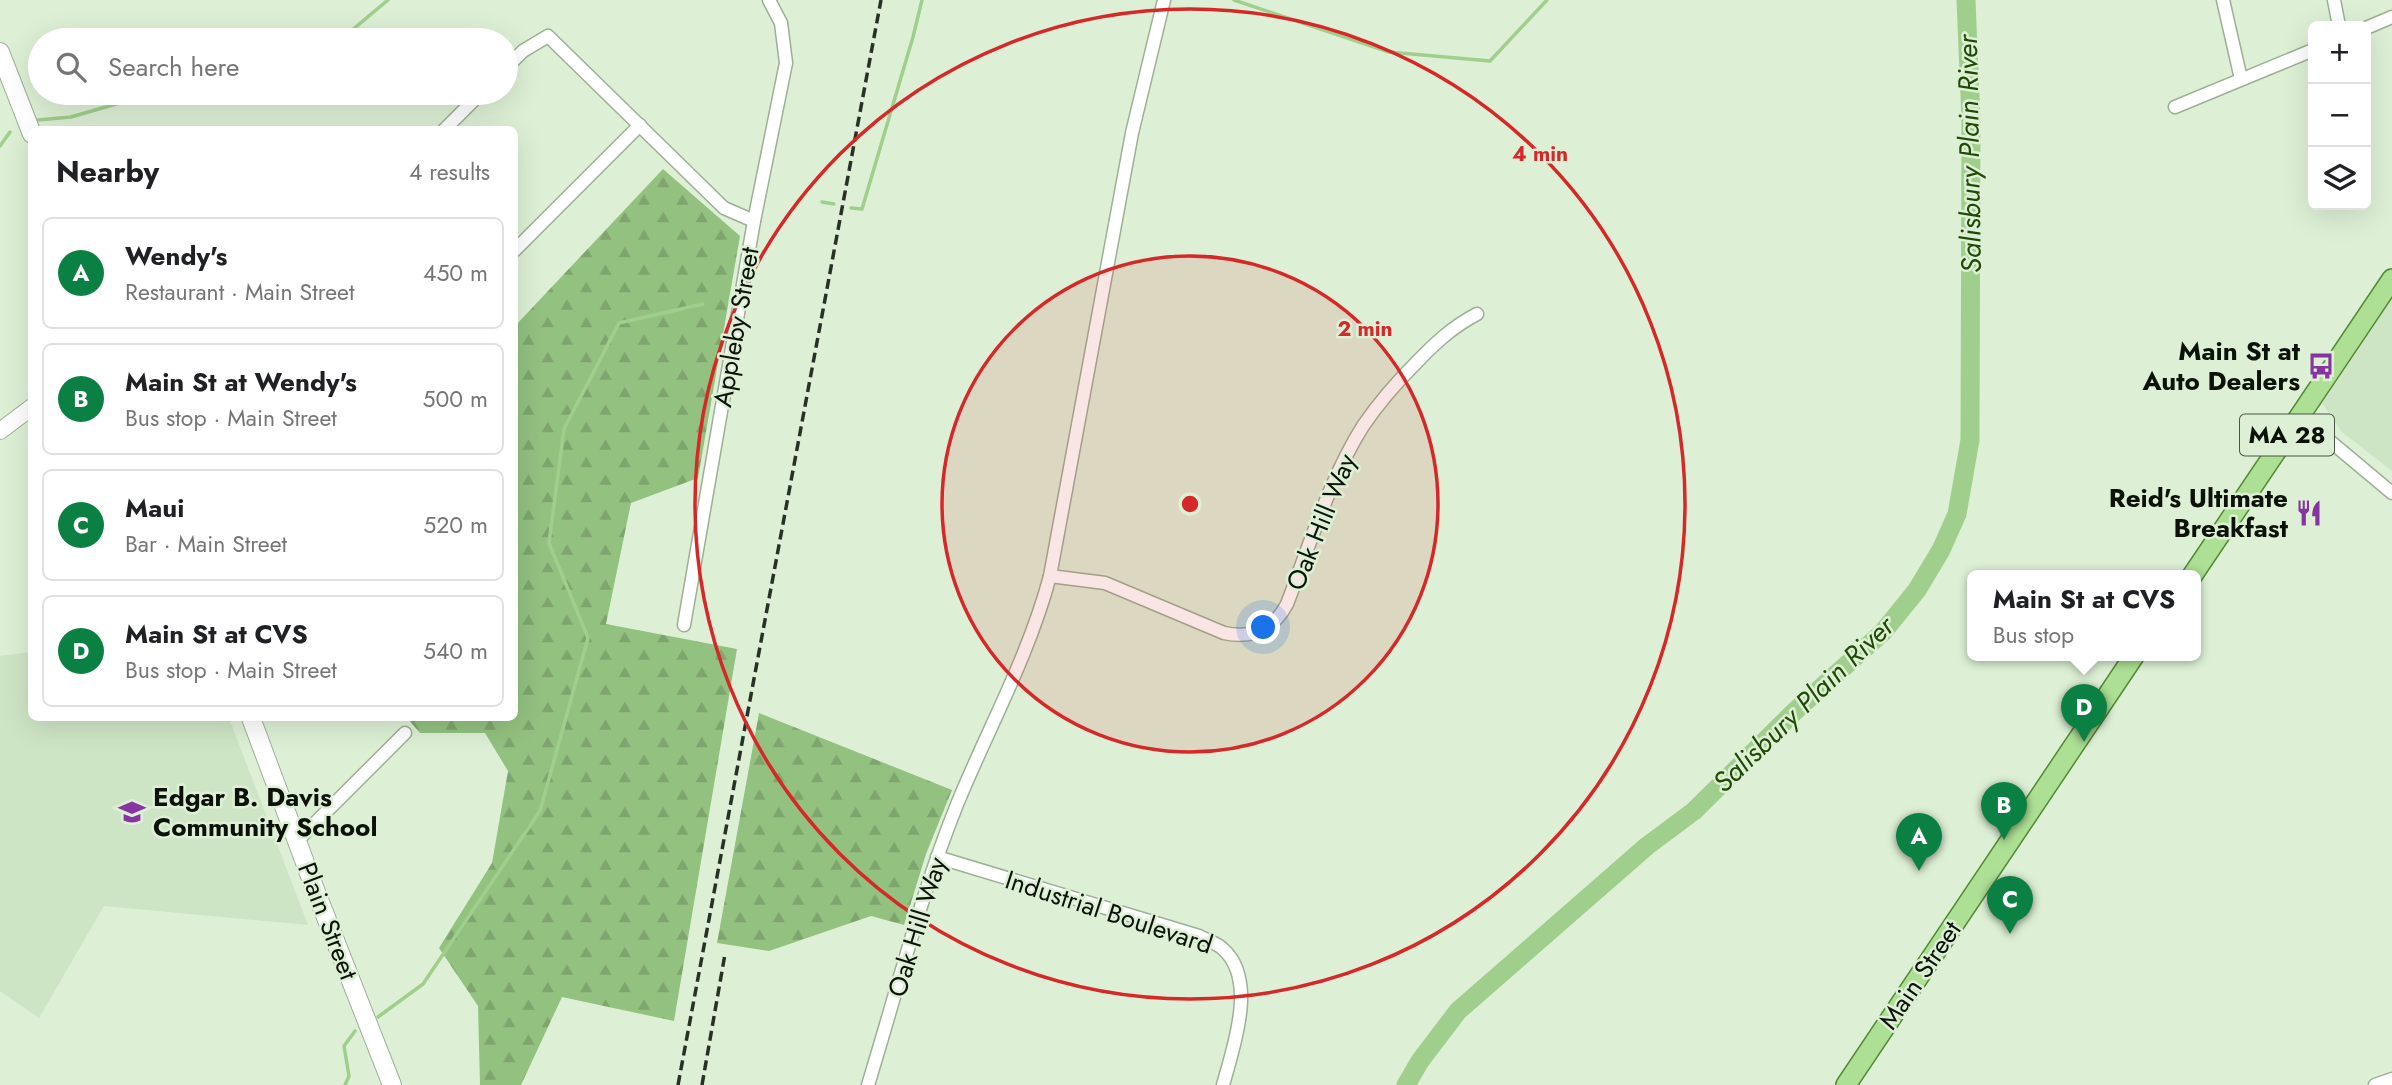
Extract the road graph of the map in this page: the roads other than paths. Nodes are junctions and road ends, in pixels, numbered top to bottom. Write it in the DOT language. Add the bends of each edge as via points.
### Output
graph roads {
  1 [pos="769,0"];
  2 [pos="1164,0"];
  3 [pos="2223,0"];
  4 [pos="2333,0"];
  5 [pos="2392,17"];
  6 [pos="2338,21"];
  7 [pos="2371,26"];
  8 [pos="0,52"];
  9 [pos="2308,52"];
  10 [pos="518,56"];
  11 [pos="2241,79"];
  12 [pos="469,105"];
  13 [pos="2175,107"];
  14 [pos="640,125"];
  15 [pos="29,126"];
  16 [pos="448,126"];
  17 [pos="754,221"];
  18 [pos="518,247"];
  19 [pos="2387,286"];
  20 [pos="1477,314"];
  21 [pos="28,410"];
  22 [pos="2300,416"];
  23 [pos="0,431"];
  24 [pos="2392,493"];
  25 [pos="2196,570"];
  26 [pos="1050,576"];
  27 [pos="684,625"];
  28 [pos="2131,661"];
  29 [pos="252,721"];
  30 [pos="405,733"];
  31 [pos="297,841"];
  32 [pos="937,857"];
  33 [pos="2392,1079"];
  34 [pos="392,1085"];
  35 [pos="868,1085"];
  36 [pos="1223,1085"];
  37 [pos="1846,1085"];
  38 [pos="2375,1085"];
  1 -- 17 [label="street" via="780,23 786,63"];
  2 -- 26 [label="street, Oak Hill Way" via="1132,133"];
  3 -- 11 [label="street"];
  4 -- 6 [label="street"];
  5 -- 7 [label="street"];
  8 -- 15 [label="main road"];
  9 -- 11 [label="street"];
  10 -- 14 [label="street, Appleby Street" via="548,36"];
  11 -- 13 [label="street"];
  12 -- 16 [label="street"];
  14 -- 17 [label="street, Appleby Street" via="724,208"];
  14 -- 18 [label="street"];
  17 -- 27 [label="street, Appleby Street"];
  19 -- 22 [label="main road, MA 28"];
  20 -- 26 [label="street, Oak Hill Way" via="1437,341 1371,415 1347,455 1287,604 1268,628 1251,635 1224,633 1105,583"];
  21 -- 23 [label="street"];
  22 -- 24 [label="street"];
  22 -- 25 [label="main road, MA 28"];
  26 -- 32 [label="street, Oak Hill Way" via="1039,618"];
  28 -- 37 [label="main road, Main Street"];
  29 -- 31 [label="main road, Plain Street"];
  30 -- 31 [label="street"];
  31 -- 34 [label="main road, Plain Street"];
  32 -- 35 [label="street, Oak Hill Way"];
  32 -- 36 [label="street, Industrial Boulevard" via="1199,936 1223,948 1236,967 1242,998 1240,1028"];
  33 -- 38 [label="street"];
}
